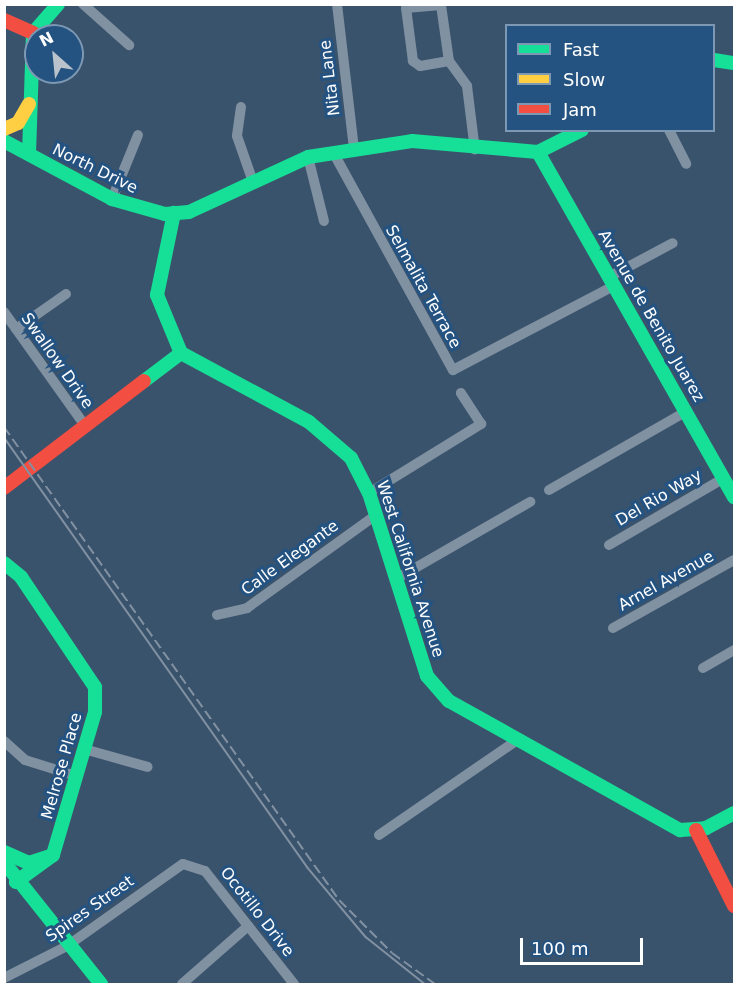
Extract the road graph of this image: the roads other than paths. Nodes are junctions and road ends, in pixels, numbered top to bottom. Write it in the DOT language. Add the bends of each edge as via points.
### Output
graph roads {
  1 [pos="58,4"];
  2 [pos="82,4"];
  3 [pos="337,4"];
  4 [pos="4,20"];
  5 [pos="41,24"];
  6 [pos="24,29"];
  7 [pos="129,45"];
  8 [pos="715,60"];
  9 [pos="449,61"];
  10 [pos="735,63"];
  11 [pos="31,84"];
  12 [pos="30,102"];
  13 [pos="241,107"];
  14 [pos="4,129"];
  15 [pos="578,132"];
  16 [pos="670,132"];
  17 [pos="138,135"];
  18 [pos="4,141"];
  19 [pos="354,148"];
  20 [pos="475,150"];
  21 [pos="333,152"];
  22 [pos="538,153"];
  23 [pos="28,154"];
  24 [pos="308,157"];
  25 [pos="686,164"];
  26 [pos="252,179"];
  27 [pos="112,199"];
  28 [pos="174,213"];
  29 [pos="324,220"];
  30 [pos="673,243"];
  31 [pos="612,281"];
  32 [pos="66,294"];
  33 [pos="4,312"];
  34 [pos="16,329"];
  35 [pos="180,353"];
  36 [pos="461,393"];
  37 [pos="687,411"];
  38 [pos="86,427"];
  39 [pos="724,478"];
  40 [pos="4,488"];
  41 [pos="549,490"];
  42 [pos="369,493"];
  43 [pos="735,497"];
  44 [pos="530,502"];
  45 [pos="376,515"];
  46 [pos="609,545"];
  47 [pos="735,560"];
  48 [pos="4,563"];
  49 [pos="396,579"];
  50 [pos="217,615"];
  51 [pos="613,628"];
  52 [pos="735,650"];
  53 [pos="703,668"];
  54 [pos="4,741"];
  55 [pos="517,741"];
  56 [pos="84,749"];
  57 [pos="148,767"];
  58 [pos="76,776"];
  59 [pos="735,813"];
  60 [pos="696,830"];
  61 [pos="379,835"];
  62 [pos="4,852"];
  63 [pos="192,853"];
  64 [pos="53,855"];
  65 [pos="4,862"];
  66 [pos="190,864"];
  67 [pos="16,882"];
  68 [pos="735,906"];
  69 [pos="248,926"];
  70 [pos="68,946"];
  71 [pos="4,978"];
  72 [pos="101,984"];
  73 [pos="182,984"];
  74 [pos="294,984"];
  1 -- 5 [label="street"];
  2 -- 7 [label="street"];
  3 -- 19 [label="street, Nita Lane"];
  4 -- 6 [label="street"];
  8 -- 10 [label="street"];
  9 -- 9 [label="street" via="441,4 406,8 414,63"];
  9 -- 20 [label="street" via="467,86"];
  11 -- 12 [label="street"];
  12 -- 14 [label="street" via="18,123"];
  12 -- 23 [label="street"];
  13 -- 26 [label="street" via="237,136"];
  15 -- 22 [label="street"];
  16 -- 25 [label="street"];
  17 -- 27 [label="street"];
  18 -- 23 [label="street, North Drive"];
  19 -- 20 [label="street" via="412,141"];
  19 -- 21 [label="street"];
  20 -- 22 [label="street"];
  21 -- 24 [label="street"];
  21 -- 31 [label="street, Selmalita Terrace" via="453,370"];
  22 -- 31 [label="street, Avenue de Benito Juarez"];
  23 -- 27 [label="street, North Drive"];
  24 -- 26 [label="street"];
  24 -- 29 [label="street"];
  26 -- 28 [label="street" via="208,205"];
  27 -- 28 [label="street, North Drive"];
  28 -- 35 [label="street" via="157,295"];
  30 -- 31 [label="street"];
  31 -- 37 [label="street, Avenue de Benito Juarez"];
  32 -- 34 [label="street"];
  33 -- 34 [label="street, Swallow Drive"];
  34 -- 38 [label="street, Swallow Drive"];
  35 -- 38 [label="street"];
  35 -- 42 [label="street, West California Avenue" via="334,438"];
  36 -- 42 [label="street" via="481,424"];
  37 -- 39 [label="street, Avenue de Benito Juarez"];
  37 -- 41 [label="street"];
  38 -- 40 [label="street"];
  39 -- 43 [label="street, Avenue de Benito Juarez"];
  39 -- 46 [label="street, Del Rio Way"];
  42 -- 45 [label="street, West California Avenue"];
  44 -- 49 [label="street"];
  45 -- 49 [label="street, West California Avenue"];
  45 -- 50 [label="street, Calle Elegante" via="247,608"];
  47 -- 51 [label="street, Arnel Avenue"];
  48 -- 56 [label="street, Melrose Place" via="21,577 95,687"];
  49 -- 55 [label="street, West California Avenue" via="433,686 449,701"];
  52 -- 53 [label="street"];
  54 -- 58 [label="street" via="25,760"];
  55 -- 60 [label="street, West California Avenue" via="681,830"];
  55 -- 61 [label="street"];
  56 -- 57 [label="street"];
  56 -- 58 [label="street, Melrose Place"];
  58 -- 64 [label="street, Melrose Place"];
  59 -- 60 [label="street"];
  60 -- 68 [label="street"];
  62 -- 64 [label="street" via="29,863"];
  63 -- 66 [label="street"];
  64 -- 67 [label="street"];
  65 -- 67 [label="street"];
  66 -- 69 [label="street, Ocotillo Drive" via="205,871"];
  66 -- 70 [label="street, Spires Street" via="175,867"];
  67 -- 70 [label="street"];
  69 -- 73 [label="street"];
  69 -- 74 [label="street, Ocotillo Drive"];
  70 -- 71 [label="street, Spires Street"];
  70 -- 72 [label="street"];
}
